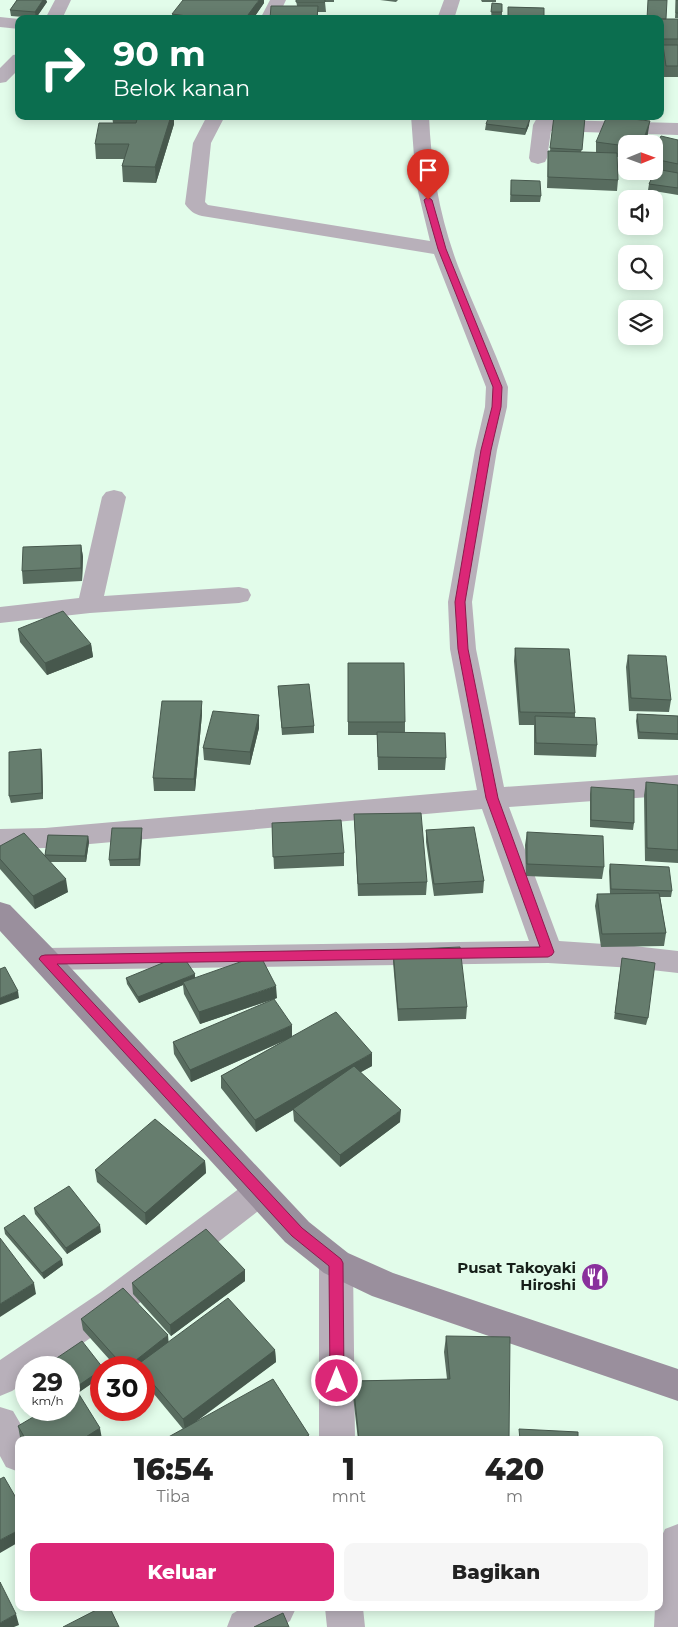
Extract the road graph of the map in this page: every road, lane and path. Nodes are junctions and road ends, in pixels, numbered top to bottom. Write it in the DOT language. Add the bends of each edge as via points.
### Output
graph roads {
  1 [pos="63,0"];
  2 [pos="278,0"];
  3 [pos="452,0"];
  4 [pos="55,15"];
  5 [pos="270,15"];
  6 [pos="446,15"];
  7 [pos="0,22"];
  8 [pos="15,24"];
  9 [pos="15,63"];
  10 [pos="0,78"];
  11 [pos="214,120"];
  12 [pos="420,120"];
  13 [pos="545,121"];
  14 [pos="678,129"];
  15 [pos="538,158"];
  16 [pos="442,249"];
  17 [pos="114,497"];
  18 [pos="239,595"];
  19 [pos="90,605"];
  20 [pos="0,615"];
  21 [pos="678,785"];
  22 [pos="492,798"];
  23 [pos="0,839"];
  24 [pos="0,913"];
  25 [pos="548,952"];
  26 [pos="45,959"];
  27 [pos="678,962"];
  28 [pos="259,1192"];
  29 [pos="336,1263"];
  30 [pos="0,1380"];
  31 [pos="678,1385"];
  32 [pos="0,1423"];
  33 [pos="337,1436"];
  34 [pos="15,1448"];
  35 [pos="678,1542"];
  36 [pos="272,1611"];
  37 [pos="344,1611"];
  38 [pos="246,1627"];
  39 [pos="346,1627"];
  40 [pos="673,1627"];
  1 -- 4 [label="street"];
  2 -- 5 [label="street"];
  3 -- 6 [label="street"];
  7 -- 8 [label="street"];
  9 -- 10 [label="street"];
  11 -- 16 [label="street" via="202,143 198,167 195,204 202,210"];
  12 -- 16 [label="street" via="420,147 428,200"];
  13 -- 14 [label="street"];
  13 -- 15 [label="street"];
  16 -- 22 [label="street" via="497,387 460,602 463,649"];
  17 -- 19 [label="street"];
  18 -- 19 [label="street"];
  19 -- 20 [label="street"];
  21 -- 22 [label="street"];
  22 -- 23 [label="street"];
  22 -- 25 [label="street"];
  24 -- 26 [label="street"];
  25 -- 26 [label="street"];
  25 -- 27 [label="street" via="634,956"];
  26 -- 28 [label="street"];
  28 -- 29 [label="street" via="297,1232"];
  28 -- 30 [label="street" via="113,1303"];
  29 -- 31 [label="street" via="384,1286"];
  29 -- 33 [label="street"];
  32 -- 34 [label="street"];
  35 -- 40 [label="street"];
  36 -- 38 [label="street"];
  37 -- 39 [label="street"];
}
